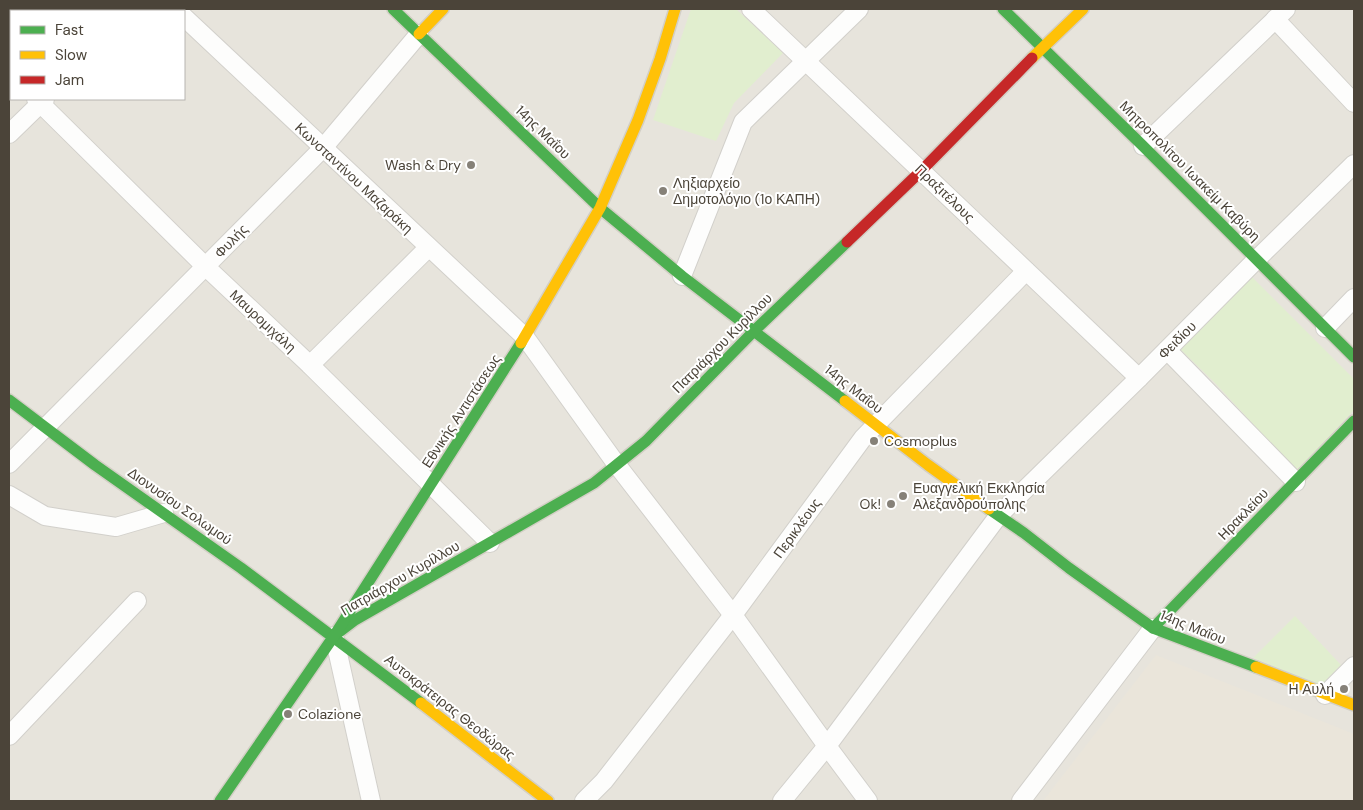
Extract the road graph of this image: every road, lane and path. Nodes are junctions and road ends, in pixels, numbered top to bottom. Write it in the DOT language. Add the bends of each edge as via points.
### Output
graph roads {
  1 [pos="393,9"];
  2 [pos="443,9"];
  3 [pos="675,9"];
  4 [pos="751,9"];
  5 [pos="860,9"];
  6 [pos="1002,9"];
  7 [pos="1083,9"];
  8 [pos="1280,14"];
  9 [pos="185,19"];
  10 [pos="419,34"];
  11 [pos="1043,48"];
  12 [pos="805,61"];
  13 [pos="41,100"];
  14 [pos="1354,102"];
  15 [pos="9,134"];
  16 [pos="1143,146"];
  17 [pos="323,148"];
  18 [pos="1354,164"];
  19 [pos="922,171"];
  20 [pos="600,208"];
  21 [pos="428,248"];
  22 [pos="1257,259"];
  23 [pos="206,266"];
  24 [pos="1026,271"];
  25 [pos="682,276"];
  26 [pos="1354,298"];
  27 [pos="1325,328"];
  28 [pos="754,331"];
  29 [pos="525,337"];
  30 [pos="1167,350"];
  31 [pos="1354,357"];
  32 [pos="310,365"];
  33 [pos="1139,378"];
  34 [pos="9,400"];
  35 [pos="1354,421"];
  36 [pos="876,424"];
  37 [pos="44,428"];
  38 [pos="9,464"];
  39 [pos="617,465"];
  40 [pos="1296,482"];
  41 [pos="431,485"];
  42 [pos="9,495"];
  43 [pos="164,513"];
  44 [pos="999,516"];
  45 [pos="490,542"];
  46 [pos="137,601"];
  47 [pos="733,615"];
  48 [pos="1153,628"];
  49 [pos="334,636"];
  50 [pos="1354,666"];
  51 [pos="1325,694"];
  52 [pos="1354,705"];
  53 [pos="9,736"];
  54 [pos="826,746"];
  55 [pos="220,801"];
  56 [pos="371,801"];
  57 [pos="548,801"];
  58 [pos="584,801"];
  59 [pos="782,801"];
  60 [pos="868,801"];
  61 [pos="1021,801"];
  1 -- 10 [label="street, 14ης Μαΐου"];
  2 -- 10 [label="street, Φυλής"];
  3 -- 20 [label="street, Εθνικής Αντιστάσεως" via="638,120"];
  4 -- 12 [label="street, Πραξιτέλους"];
  5 -- 12 [label="street"];
  6 -- 11 [label="street, Μητροπολίτου Ιωακείμ Καβύρη"];
  7 -- 11 [label="street, Πατριάρχου Κυρίλλου"];
  8 -- 14 [label="street"];
  8 -- 16 [label="street"];
  9 -- 17 [label="street, Κωνσταντίνου Μαζαράκη"];
  10 -- 17 [label="street, Φυλής"];
  10 -- 20 [label="street, 14ης Μαΐου"];
  11 -- 16 [label="street, Μητροπολίτου Ιωακείμ Καβύρη"];
  11 -- 19 [label="street, Πατριάρχου Κυρίλλου"];
  12 -- 19 [label="street, Πραξιτέλους"];
  12 -- 25 [label="street" via="743,122"];
  13 -- 15 [label="street"];
  13 -- 23 [label="street, Μαυρομιχάλη"];
  16 -- 22 [label="street, Μητροπολίτου Ιωακείμ Καβύρη"];
  17 -- 21 [label="street, Κωνσταντίνου Μαζαράκη"];
  17 -- 23 [label="street, Φυλής"];
  18 -- 22 [label="street, Φειδίου"];
  19 -- 24 [label="street, Πραξιτέλους"];
  19 -- 28 [label="street, Πατριάρχου Κυρίλλου"];
  20 -- 25 [label="street, 14ης Μαΐου"];
  20 -- 29 [label="street, Εθνικής Αντιστάσεως"];
  21 -- 29 [label="street, Κωνσταντίνου Μαζαράκη"];
  21 -- 32 [label="street"];
  22 -- 27 [label="street, Μητροπολίτου Ιωακείμ Καβύρη"];
  22 -- 30 [label="street, Φειδίου"];
  23 -- 32 [label="street, Μαυρομιχάλη"];
  23 -- 37 [label="street, Φυλής"];
  24 -- 33 [label="street, Πραξιτέλους"];
  24 -- 36 [label="street, Περικλέους"];
  25 -- 28 [label="street, 14ης Μαΐου"];
  26 -- 27 [label="street"];
  27 -- 31 [label="street, Μητροπολίτου Ιωακείμ Καβύρη"];
  28 -- 36 [label="street, 14ης Μαΐου"];
  28 -- 39 [label="street, Πατριάρχου Κυρίλλου" via="646,441"];
  29 -- 39 [label="street, Κωνσταντίνου Μαζαράκη"];
  29 -- 41 [label="street, Εθνικής Αντιστάσεως"];
  30 -- 33 [label="street, Φειδίου"];
  30 -- 40 [label="street"];
  32 -- 41 [label="street, Μαυρομιχάλη"];
  33 -- 44 [label="street, Φειδίου"];
  34 -- 37 [label="street, Διονυσίου Σολωμού"];
  35 -- 40 [label="street, Ηρακλείου"];
  36 -- 44 [label="street, 14ης Μαΐου"];
  36 -- 47 [label="street, Περικλέους"];
  37 -- 38 [label="street, Φυλής"];
  37 -- 43 [label="street, Διονυσίου Σολωμού"];
  39 -- 45 [label="street, Πατριάρχου Κυρίλλου" via="594,482"];
  39 -- 47 [label="street, Κωνσταντίνου Μαζαράκη"];
  40 -- 48 [label="street, Ηρακλείου"];
  41 -- 45 [label="street, Μαυρομιχάλη"];
  41 -- 49 [label="street, Εθνικής Αντιστάσεως"];
  42 -- 43 [label="street" via="44,516 116,527"];
  43 -- 49 [label="street, Διονυσίου Σολωμού"];
  44 -- 48 [label="street, 14ης Μαΐου"];
  44 -- 54 [label="street, Φειδίου"];
  45 -- 49 [label="street, Πατριάρχου Κυρίλλου" via="355,620"];
  46 -- 53 [label="street"];
  47 -- 54 [label="street, Κωνσταντίνου Μαζαράκη"];
  47 -- 58 [label="street, Περικλέους" via="604,781"];
  48 -- 51 [label="street, 14ης Μαΐου"];
  48 -- 61 [label="street"];
  49 -- 55 [label="street, Εθνικής Αντιστάσεως"];
  49 -- 56 [label="street"];
  49 -- 57 [label="street, Αυτοκράτειρας Θεοδώρας"];
  50 -- 51 [label="street"];
  51 -- 52 [label="street, 14ης Μαΐου"];
  54 -- 59 [label="street, Φειδίου"];
  54 -- 60 [label="street, Κωνσταντίνου Μαζαράκη"];
}
